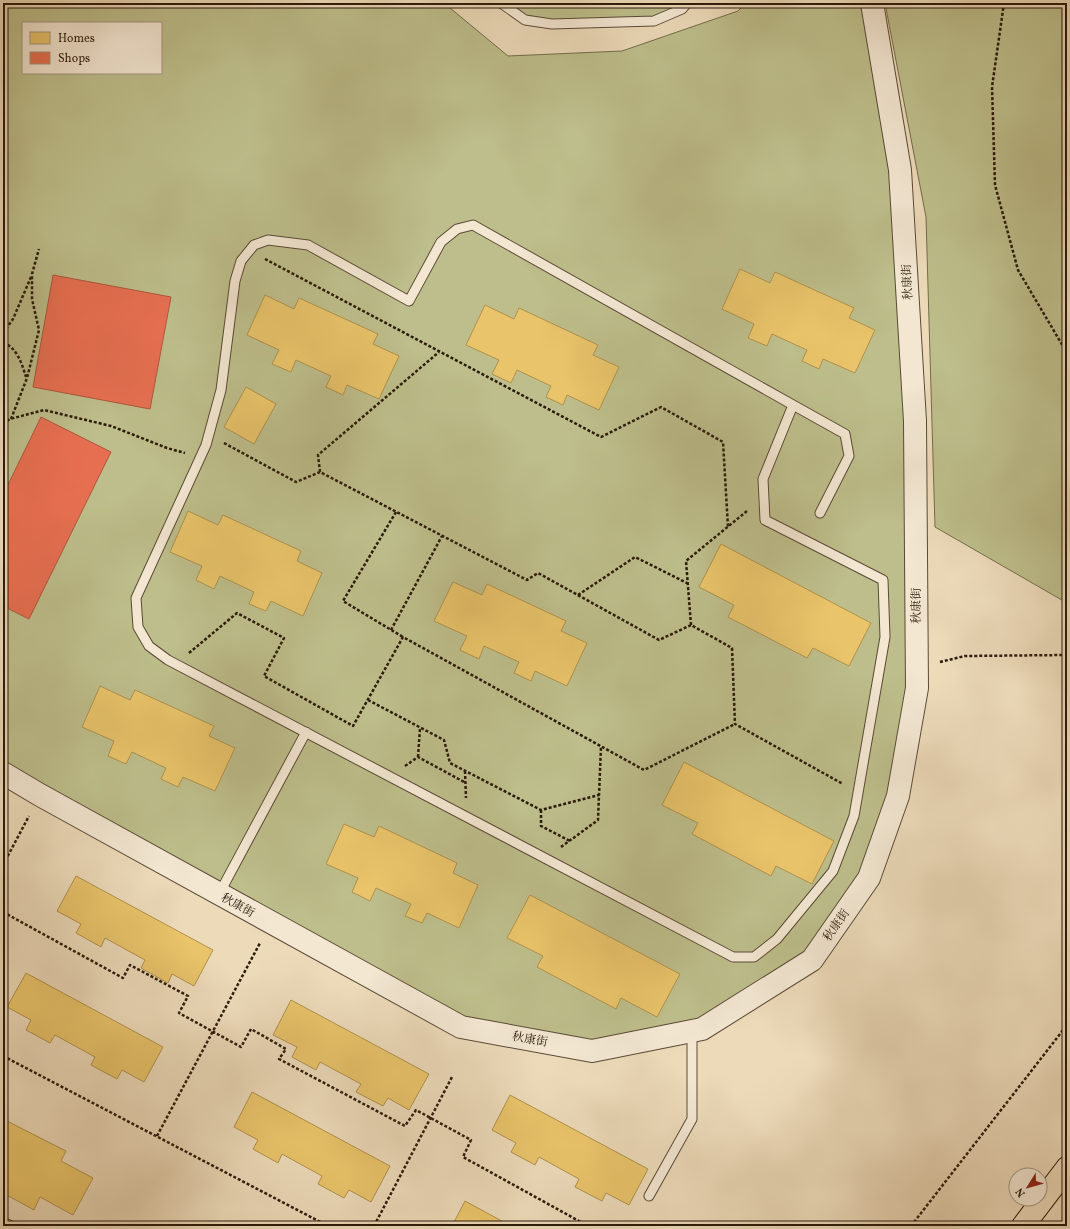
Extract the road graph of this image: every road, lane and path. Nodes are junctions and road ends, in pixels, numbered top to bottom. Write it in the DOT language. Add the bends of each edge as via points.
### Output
graph roads {
  1 [pos="501,3"];
  2 [pos="687,3"];
  3 [pos="872,3"];
  4 [pos="1004,3"];
  5 [pos="38,248"];
  6 [pos="249,251"];
  7 [pos="32,274"];
  8 [pos="3,333"];
  9 [pos="3,343"];
  10 [pos="439,352"];
  11 [pos="1067,353"];
  12 [pos="27,378"];
  13 [pos="793,405"];
  14 [pos="10,420"];
  15 [pos="3,424"];
  16 [pos="209,436"];
  17 [pos="201,458"];
  18 [pos="320,472"];
  19 [pos="396,512"];
  20 [pos="820,513"];
  21 [pos="765,520"];
  22 [pos="728,527"];
  23 [pos="442,536"];
  24 [pos="688,583"];
  25 [pos="578,595"];
  26 [pos="691,625"];
  27 [pos="391,630"];
  28 [pos="403,637"];
  29 [pos="1067,655"];
  30 [pos="176,664"];
  31 [pos="917,668"];
  32 [pos="368,700"];
  33 [pos="735,724"];
  34 [pos="420,728"];
  35 [pos="306,732"];
  36 [pos="601,746"];
  37 [pos="418,757"];
  38 [pos="465,771"];
  39 [pos="3,773"];
  40 [pos="390,776"];
  41 [pos="466,783"];
  42 [pos="858,792"];
  43 [pos="599,795"];
  44 [pos="40,796"];
  45 [pos="541,810"];
  46 [pos="467,816"];
  47 [pos="570,840"];
  48 [pos="546,858"];
  49 [pos="3,865"];
  50 [pos="219,894"];
  51 [pos="3,912"];
  52 [pos="271,922"];
  53 [pos="1067,1025"];
  54 [pos="692,1031"];
  55 [pos="214,1032"];
  56 [pos="3,1056"];
  57 [pos="452,1077"];
  58 [pos="431,1119"];
  59 [pos="157,1136"];
  60 [pos="1067,1168"];
  61 [pos="649,1196"];
  62 [pos="3,1222"];
  63 [pos="11,1226"];
  64 [pos="328,1226"];
  65 [pos="374,1226"];
  66 [pos="588,1226"];
  67 [pos="911,1226"];
  68 [pos="1023,1226"];
  1 -- 2 [label="lane" via="525,20 552,24 654,21 682,9"];
  3 -- 31 [label="street, 秋康街" via="900,170 915,421"];
  4 -- 11 [label="path" via="992,86 995,185 1018,270"];
  5 -- 7 [label="path"];
  6 -- 10 [label="path"];
  6 -- 13 [label="lane" via="254,245 268,240 308,245 409,301 441,242 457,229 473,225"];
  6 -- 16 [label="lane" via="241,261 235,281 221,390"];
  7 -- 8 [label="path" via="13,320"];
  7 -- 12 [label="path" via="32,299 39,330"];
  9 -- 12 [label="path" via="9,345 21,360"];
  10 -- 18 [label="path" via="318,455"];
  10 -- 22 [label="path" via="601,437 661,407 723,442"];
  12 -- 14 [label="path"];
  13 -- 20 [label="lane" via="845,434 849,456"];
  13 -- 21 [label="lane" via="763,479"];
  14 -- 15 [label="path"];
  14 -- 17 [label="path" via="44,410 111,426"];
  16 -- 17 [label="lane"];
  16 -- 18 [label="path" via="296,482"];
  17 -- 30 [label="lane" via="136,598 138,627 149,646"];
  18 -- 19 [label="path"];
  19 -- 23 [label="path"];
  19 -- 27 [label="path" via="342,601"];
  21 -- 22 [label="path" via="747,510"];
  21 -- 42 [label="lane" via="883,580 885,637"];
  22 -- 24 [label="path" via="686,561"];
  23 -- 25 [label="path" via="527,580 538,574"];
  23 -- 27 [label="path"];
  24 -- 25 [label="path" via="636,557"];
  24 -- 26 [label="path"];
  25 -- 26 [label="path" via="659,640"];
  26 -- 33 [label="path" via="732,648"];
  27 -- 28 [label="path"];
  28 -- 32 [label="path"];
  28 -- 36 [label="path"];
  29 -- 31 [label="path" via="965,656"];
  30 -- 32 [label="path" via="237,613 284,638 264,676 354,726"];
  30 -- 35 [label="lane"];
  31 -- 54 [label="street, 秋康街" via="917,688 898,796 868,878 812,960 702,1029"];
  32 -- 34 [label="path"];
  33 -- 36 [label="path" via="644,770"];
  33 -- 42 [label="path"];
  34 -- 37 [label="path"];
  34 -- 38 [label="path" via="444,740 450,763"];
  35 -- 40 [label="lane"];
  35 -- 50 [label="lane"];
  36 -- 43 [label="path"];
  37 -- 40 [label="path"];
  37 -- 41 [label="path"];
  38 -- 41 [label="path"];
  38 -- 45 [label="path"];
  39 -- 44 [label="street, 秋康街"];
  40 -- 46 [label="lane"];
  41 -- 46 [label="path"];
  42 -- 48 [label="lane" via="854,816 833,872 777,939 754,957 734,957"];
  43 -- 45 [label="path"];
  43 -- 47 [label="path" via="598,820"];
  44 -- 49 [label="path"];
  44 -- 50 [label="street, 秋康街"];
  45 -- 47 [label="path" via="541,826"];
  46 -- 48 [label="lane"];
  47 -- 48 [label="path"];
  50 -- 52 [label="street, 秋康街"];
  51 -- 55 [label="path" via="123,978 130,965 188,996 179,1013"];
  52 -- 54 [label="street, 秋康街" via="461,1027 592,1051"];
  52 -- 55 [label="path"];
  53 -- 67 [label="path"];
  54 -- 61 [label="lane" via="692,1119"];
  55 -- 58 [label="path" via="241,1047 251,1030 286,1049 279,1059 405,1126 416,1110"];
  55 -- 59 [label="path"];
  56 -- 59 [label="path"];
  57 -- 58 [label="path"];
  58 -- 65 [label="path"];
  58 -- 66 [label="path" via="470,1140 463,1157"];
  59 -- 64 [label="path"];
  60 -- 68 [label="main road"];
  62 -- 63 [label="lane"];
}
